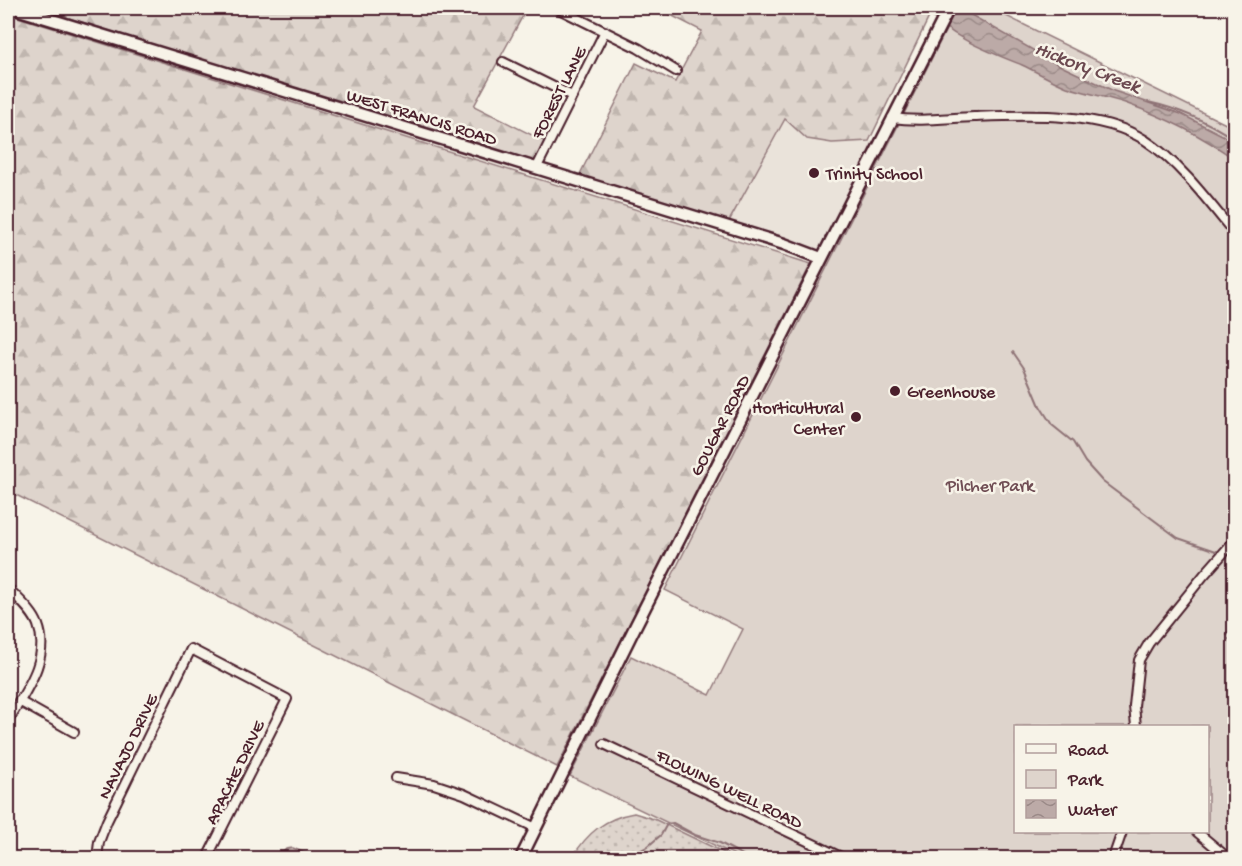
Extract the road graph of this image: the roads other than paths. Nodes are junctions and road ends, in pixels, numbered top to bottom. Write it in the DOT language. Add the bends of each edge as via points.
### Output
graph roads {
  1 [pos="13,8"];
  2 [pos="557,8"];
  3 [pos="949,8"];
  4 [pos="605,32"];
  5 [pos="503,62"];
  6 [pos="676,71"];
  7 [pos="572,96"];
  8 [pos="892,118"];
  9 [pos="537,167"];
  10 [pos="1234,233"];
  11 [pos="821,258"];
  12 [pos="1234,541"];
  13 [pos="8,588"];
  14 [pos="191,649"];
  15 [pos="19,701"];
  16 [pos="8,722"];
  17 [pos="1136,725"];
  18 [pos="74,732"];
  19 [pos="604,744"];
  20 [pos="396,778"];
  21 [pos="536,828"];
  22 [pos="1123,833"];
  23 [pos="1199,833"];
  24 [pos="97,858"];
  25 [pos="207,858"];
  26 [pos="521,858"];
  27 [pos="843,858"];
  28 [pos="1113,858"];
  29 [pos="1228,858"];
  1 -- 9 [label="street, WEST FRANCIS ROAD"];
  2 -- 4 [label="street"];
  3 -- 8 [label="street, GOUGAR ROAD"];
  4 -- 6 [label="street"];
  4 -- 7 [label="street, FOREST LANE"];
  5 -- 7 [label="street"];
  7 -- 9 [label="street, FOREST LANE"];
  8 -- 10 [label="street" via="914,121 1040,117 1085,120 1120,128 1167,157"];
  8 -- 11 [label="street, GOUGAR ROAD"];
  9 -- 11 [label="street, WEST FRANCIS ROAD"];
  11 -- 21 [label="street, GOUGAR ROAD"];
  12 -- 17 [label="street" via="1139,660"];
  13 -- 15 [label="street" via="38,624 41,642 40,662"];
  14 -- 24 [label="street, NAVAJO DRIVE" via="107,821"];
  14 -- 25 [label="street, APACHE DRIVE" via="287,699"];
  15 -- 16 [label="street"];
  15 -- 18 [label="street"];
  19 -- 27 [label="street, FLOWING WELL ROAD"];
  20 -- 21 [label="street" via="464,794"];
  21 -- 26 [label="street, GOUGAR ROAD"];
  22 -- 28 [label="street"];
  23 -- 29 [label="street"];
}
